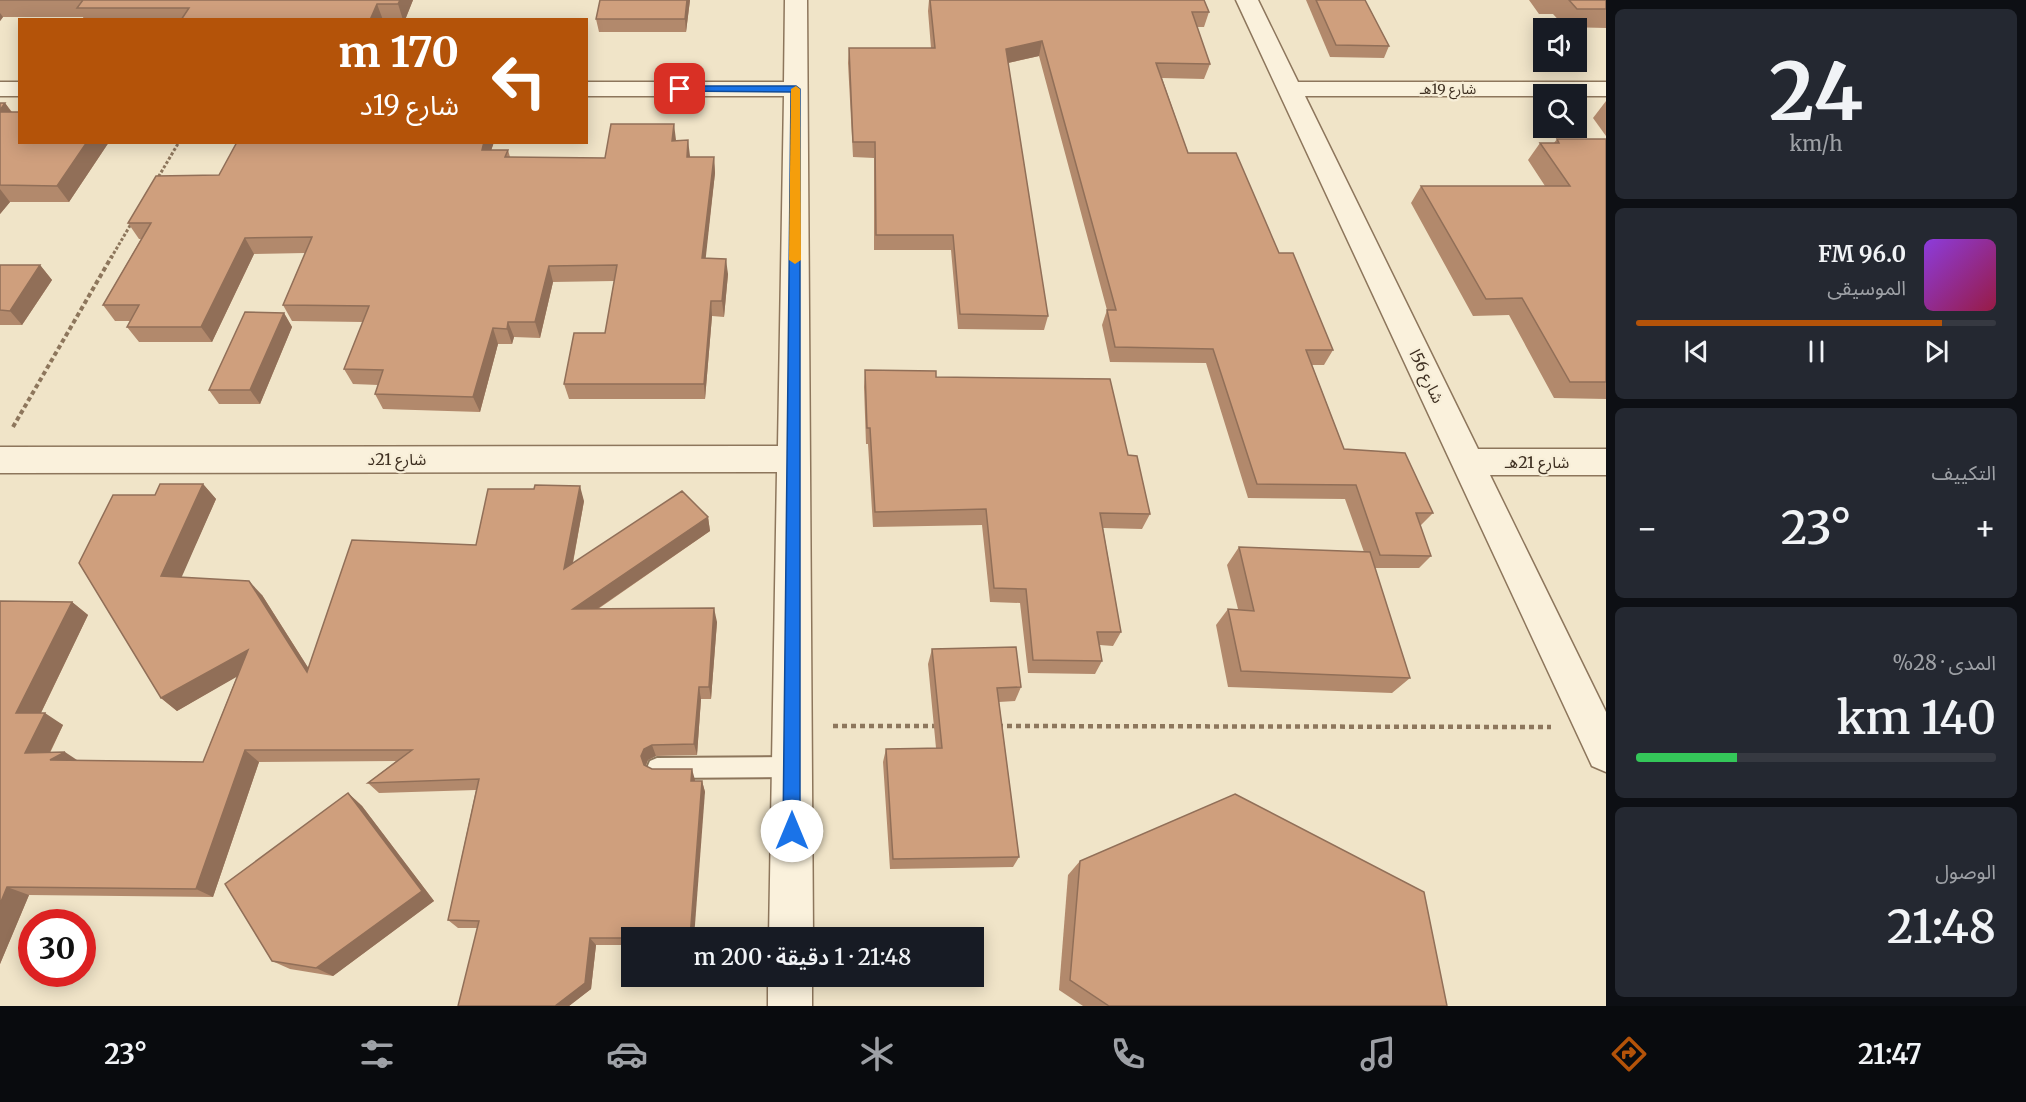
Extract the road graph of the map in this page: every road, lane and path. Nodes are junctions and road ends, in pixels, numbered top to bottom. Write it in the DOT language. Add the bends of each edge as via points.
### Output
graph roads {
  1 [pos="796,0"];
  2 [pos="1247,0"];
  3 [pos="0,89"];
  4 [pos="18,89"];
  5 [pos="588,89"];
  6 [pos="796,89"];
  7 [pos="1289,89"];
  8 [pos="1606,89"];
  9 [pos="178,144"];
  10 [pos="155,183"];
  11 [pos="137,214"];
  12 [pos="12,429"];
  13 [pos="795,459"];
  14 [pos="0,460"];
  15 [pos="1468,462"];
  16 [pos="1606,462"];
  17 [pos="792,726"];
  18 [pos="948,726"];
  19 [pos="996,726"];
  20 [pos="1600,740"];
  21 [pos="792,766"];
  22 [pos="657,768"];
  23 [pos="791,927"];
  24 [pos="790,987"];
  25 [pos="790,1006"];
  1 -- 6 [label="street"];
  2 -- 7 [label="street, شارع 56ا"];
  3 -- 4 [label="street"];
  5 -- 6 [label="street"];
  6 -- 13 [label="street"];
  7 -- 8 [label="street, شارع 19هـ"];
  7 -- 15 [label="street, شارع 56ا"];
  9 -- 10 [label="path"];
  11 -- 12 [label="path"];
  13 -- 14 [label="street, شارع 21د"];
  13 -- 17 [label="street"];
  15 -- 16 [label="street, شارع 21هـ"];
  15 -- 20 [label="street, شارع 56ا"];
  17 -- 18 [label="path"];
  17 -- 21 [label="street"];
  19 -- 20 [label="path"];
  21 -- 22 [label="lane"];
  21 -- 23 [label="street"];
  24 -- 25 [label="street"];
}
